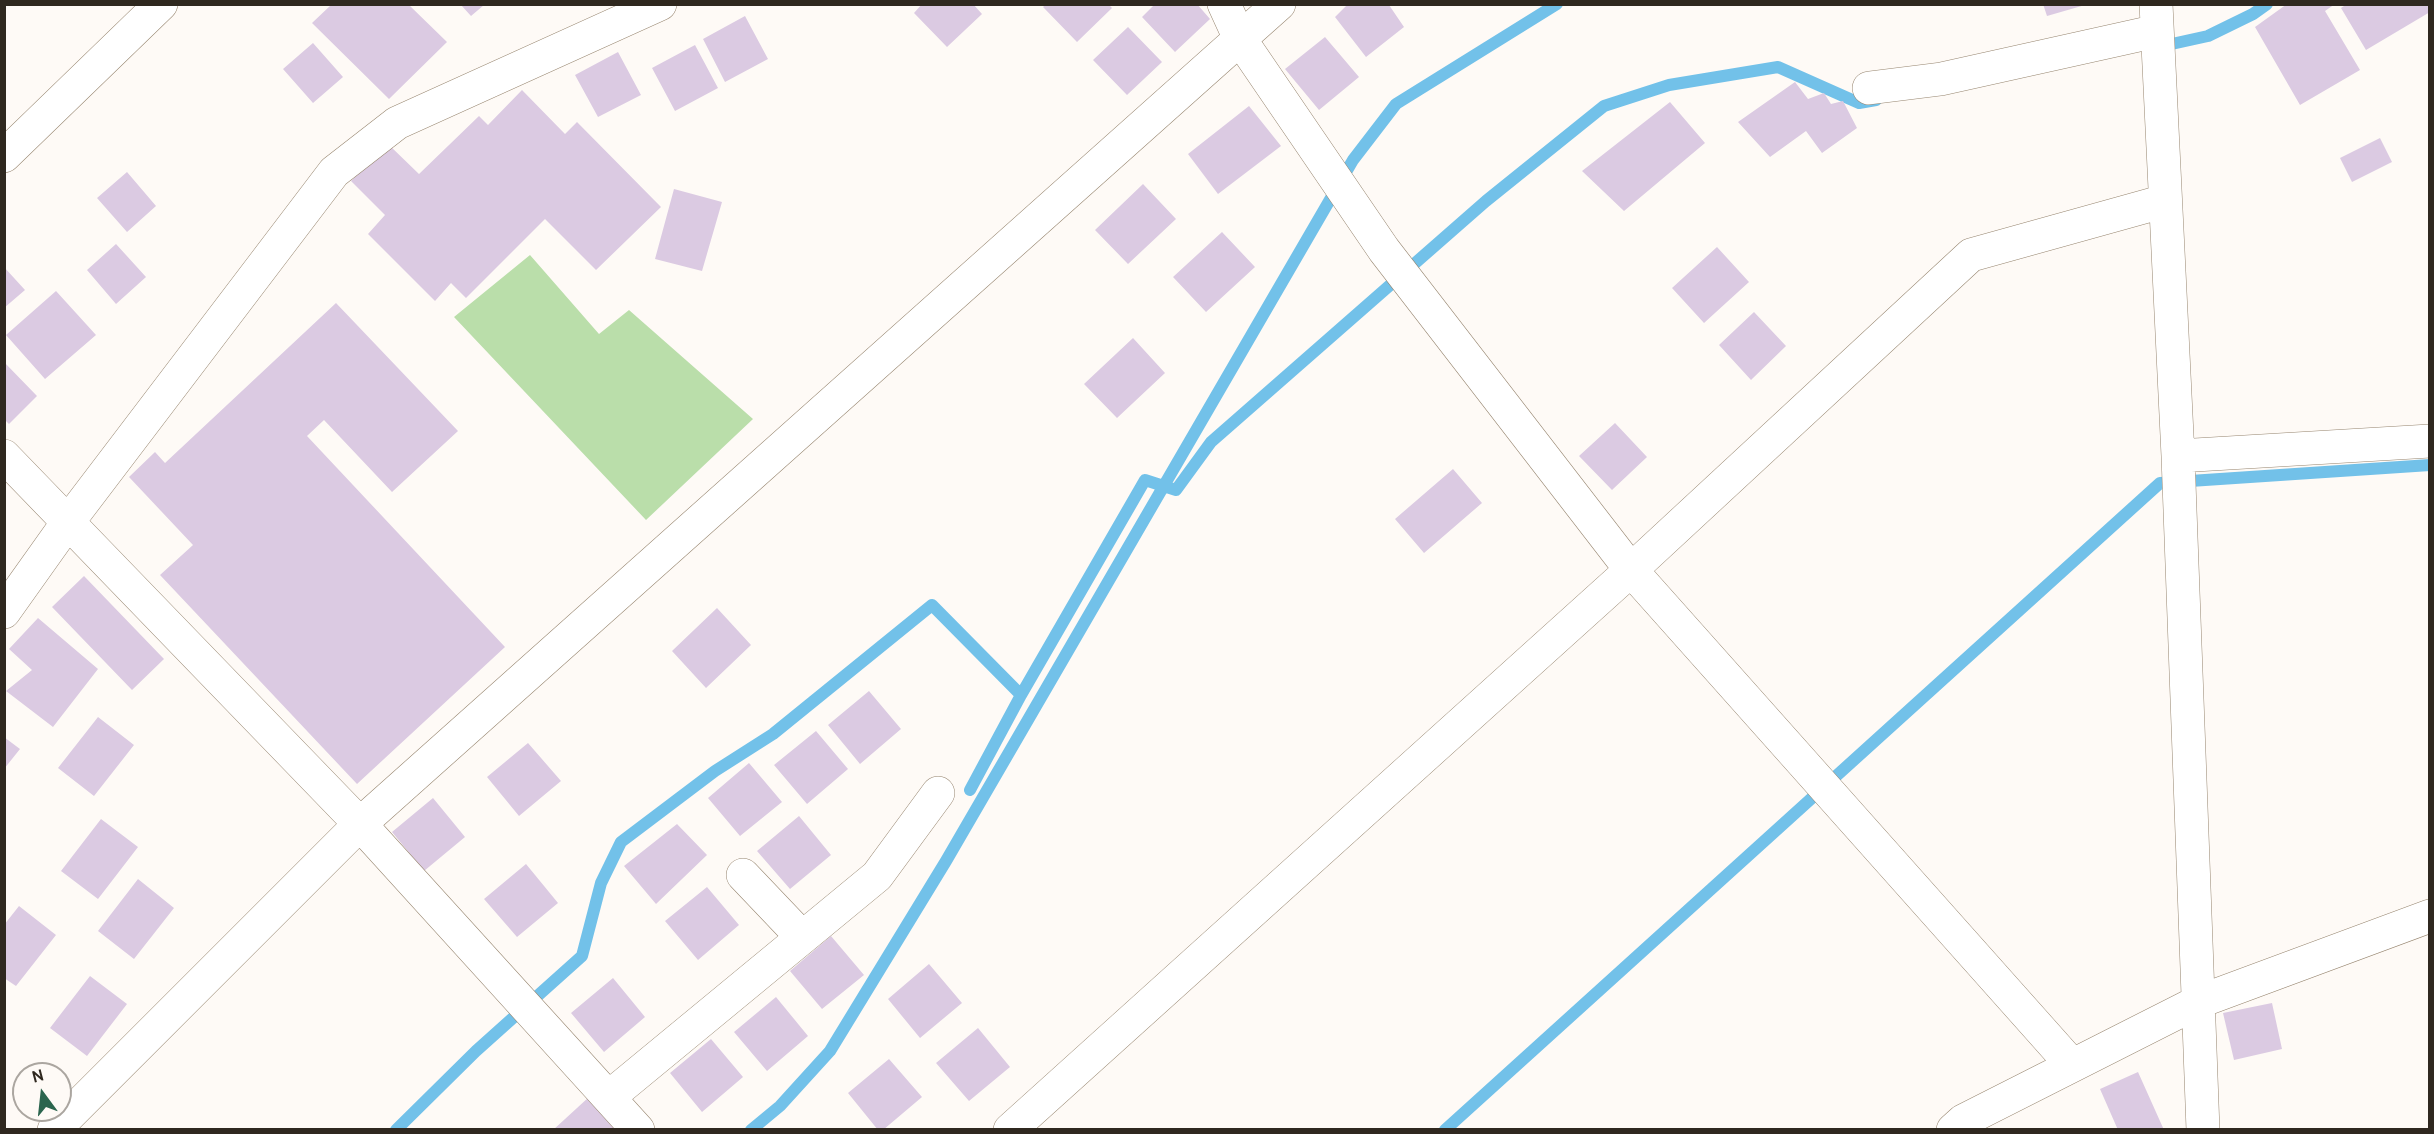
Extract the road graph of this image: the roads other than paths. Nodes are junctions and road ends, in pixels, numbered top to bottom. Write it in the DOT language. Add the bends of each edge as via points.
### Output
graph roads {
  1 [pos="161,4"];
  2 [pos="660,4"];
  3 [pos="1224,4"];
  4 [pos="1279,4"];
  5 [pos="2156,18"];
  6 [pos="1240,39"];
  7 [pos="1869,88"];
  8 [pos="4,156"];
  9 [pos="2165,201"];
  10 [pos="2430,441"];
  11 [pos="4,456"];
  12 [pos="2178,456"];
  13 [pos="68,522"];
  14 [pos="1631,570"];
  15 [pos="4,612"];
  16 [pos="938,793"];
  17 [pos="360,824"];
  18 [pos="743,875"];
  19 [pos="2430,916"];
  20 [pos="802,937"];
  21 [pos="2198,1002"];
  22 [pos="2072,1065"];
  23 [pos="609,1097"];
  24 [pos="54,1130"];
  25 [pos="638,1130"];
  26 [pos="1010,1130"];
  27 [pos="1953,1130"];
  28 [pos="2203,1130"];
  1 -- 8 [label="street"];
  2 -- 13 [label="street" via="397,123 334,172"];
  3 -- 6 [label="street"];
  4 -- 6 [label="street"];
  5 -- 7 [label="street" via="1941,79"];
  5 -- 9 [label="street"];
  6 -- 14 [label="street" via="1384,250"];
  6 -- 17 [label="street"];
  9 -- 12 [label="street"];
  9 -- 14 [label="street" via="1971,255"];
  10 -- 12 [label="street"];
  11 -- 13 [label="street"];
  12 -- 21 [label="street"];
  13 -- 15 [label="street"];
  13 -- 17 [label="street"];
  14 -- 22 [label="street"];
  14 -- 26 [label="street"];
  16 -- 20 [label="street" via="877,876"];
  17 -- 23 [label="street"];
  17 -- 24 [label="street"];
  18 -- 20 [label="street"];
  19 -- 21 [label="street"];
  20 -- 23 [label="street"];
  21 -- 22 [label="street"];
  21 -- 28 [label="street"];
  22 -- 27 [label="street" via="1963,1120"];
  23 -- 25 [label="street"];
}
